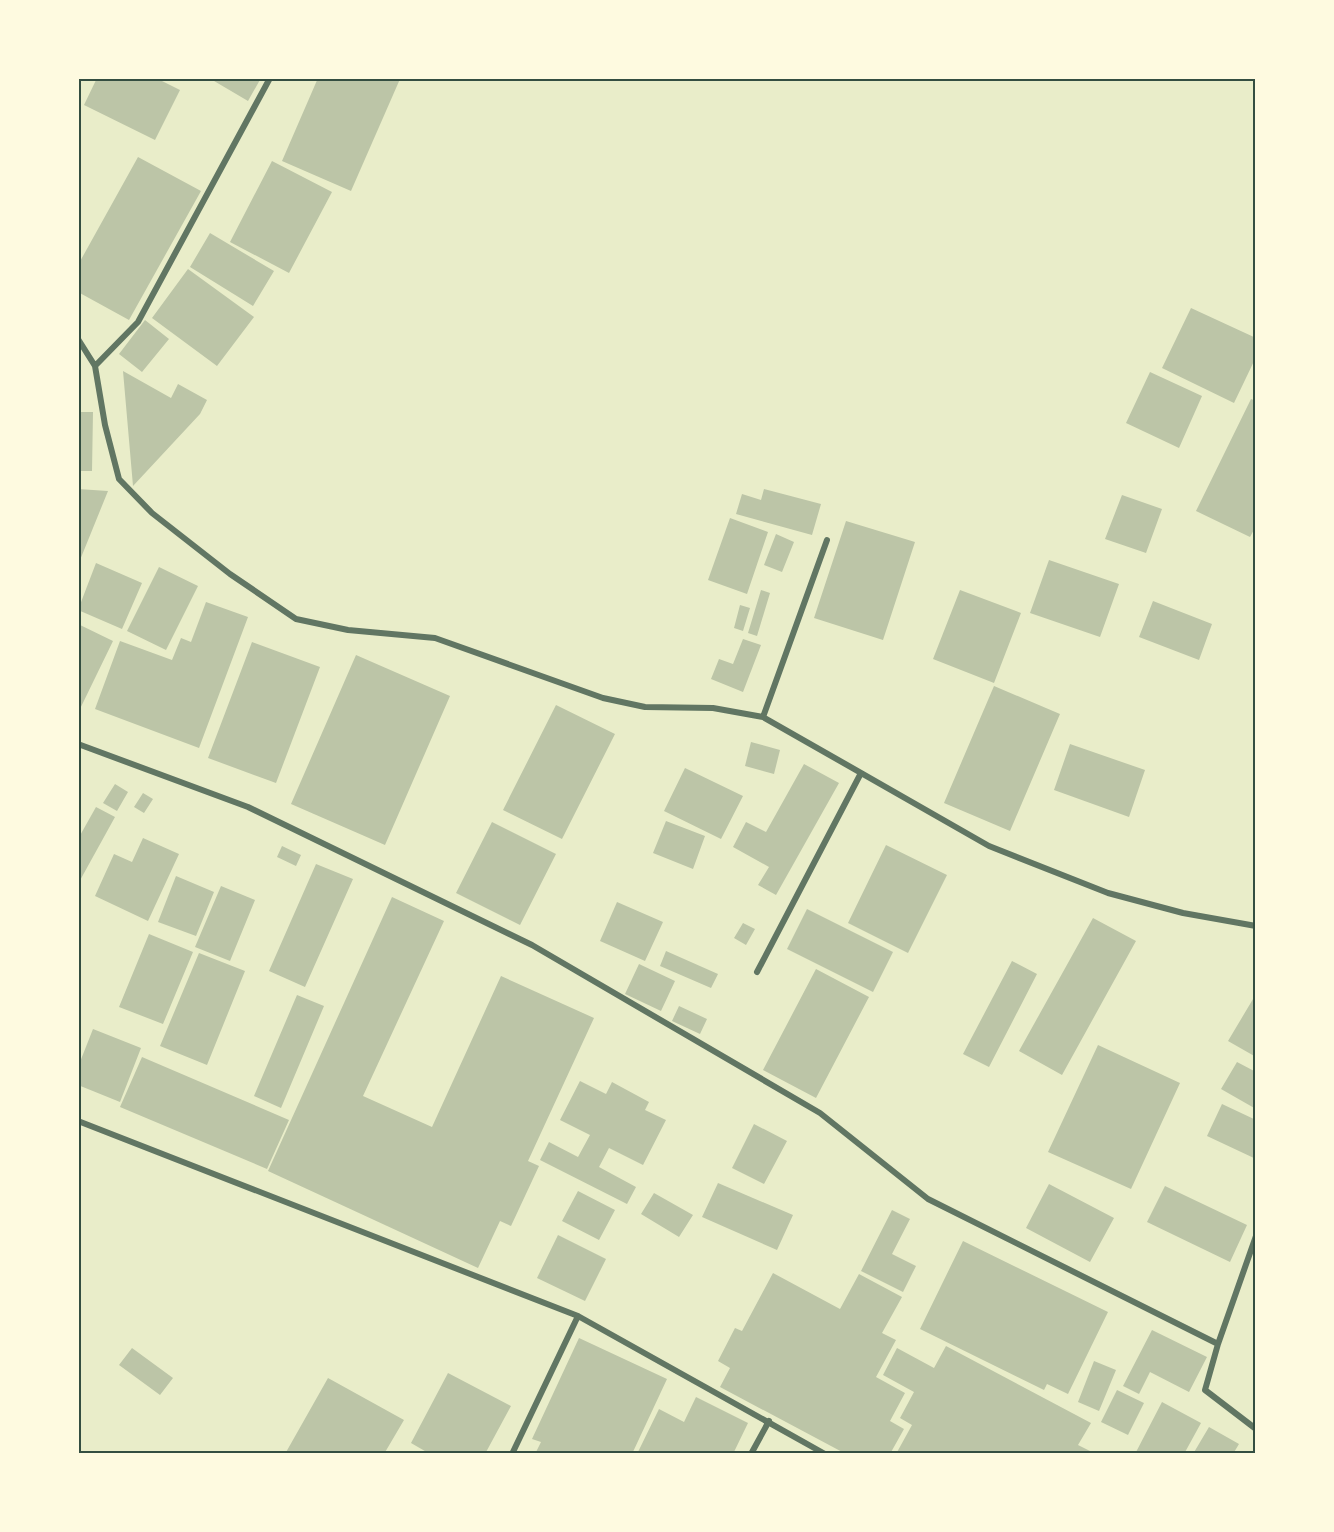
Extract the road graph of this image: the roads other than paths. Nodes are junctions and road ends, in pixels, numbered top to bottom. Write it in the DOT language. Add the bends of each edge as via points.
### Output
graph roads {
  1 [pos="270,78"];
  2 [pos="78,339"];
  3 [pos="95,366"];
  4 [pos="827,540"];
  5 [pos="763,717"];
  6 [pos="78,744"];
  7 [pos="861,773"];
  8 [pos="1256,926"];
  9 [pos="757,972"];
  10 [pos="78,1121"];
  11 [pos="1256,1236"];
  12 [pos="578,1316"];
  13 [pos="1218,1344"];
  14 [pos="769,1421"];
  15 [pos="1256,1429"];
  16 [pos="512,1454"];
  17 [pos="751,1454"];
  18 [pos="825,1454"];
  1 -- 3 [label="street" via="138,322"];
  2 -- 3 [label="street"];
  3 -- 5 [label="street" via="119,479 161,520 296,619 348,630 435,638 603,698 645,707 713,708"];
  4 -- 5 [label="street"];
  5 -- 7 [label="street"];
  6 -- 13 [label="street" via="248,807 532,945 820,1113 928,1199"];
  7 -- 8 [label="street" via="988,846 1097,889 1183,913"];
  7 -- 9 [label="street"];
  10 -- 12 [label="street"];
  11 -- 13 [label="street"];
  12 -- 14 [label="street"];
  12 -- 16 [label="street"];
  13 -- 15 [label="street" via="1205,1390"];
  14 -- 17 [label="street"];
  14 -- 18 [label="street"];
}
